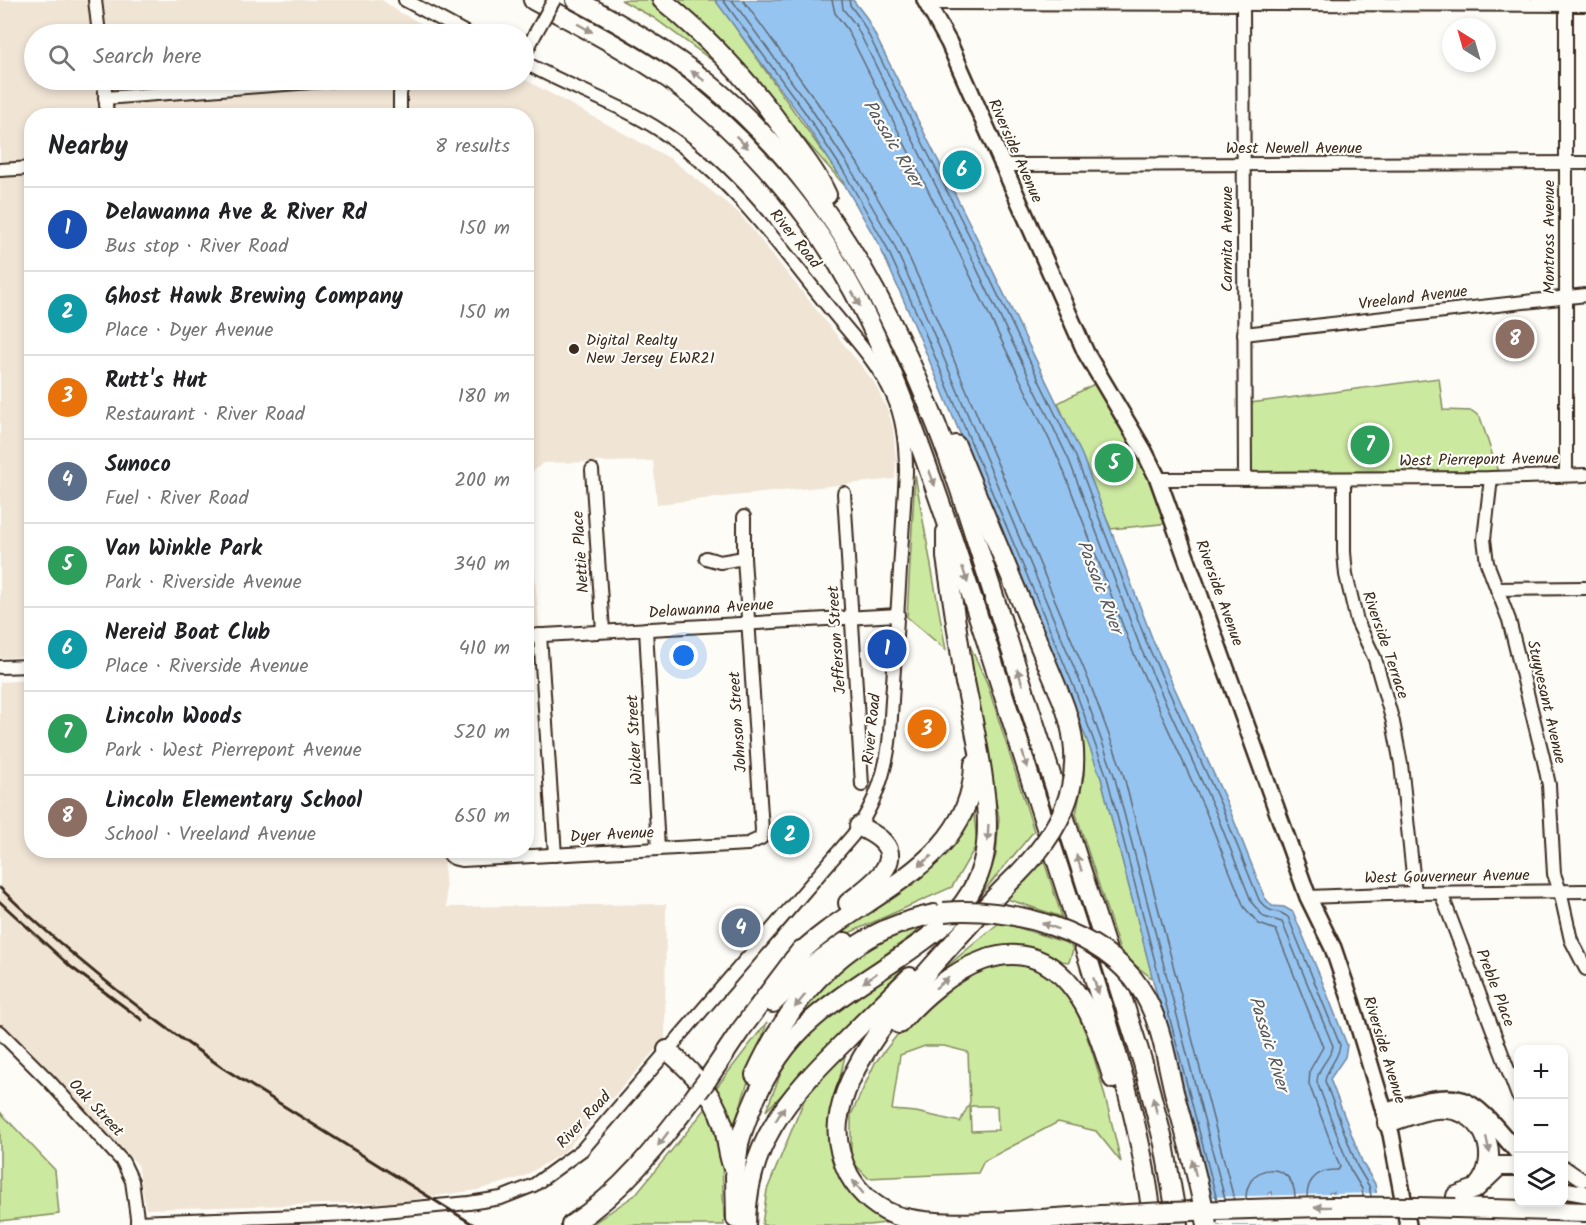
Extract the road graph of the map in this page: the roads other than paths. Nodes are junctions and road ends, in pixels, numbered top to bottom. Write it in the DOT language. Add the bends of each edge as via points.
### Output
graph roads {
  1 [pos="95,0"];
  2 [pos="405,0"];
  3 [pos="533,0"];
  4 [pos="554,0"];
  5 [pos="576,0"];
  6 [pos="662,0"];
  7 [pos="926,1"];
  8 [pos="1244,2"];
  9 [pos="1566,2"];
  10 [pos="1586,5"];
  11 [pos="438,19"];
  12 [pos="98,24"];
  13 [pos="442,24"];
  14 [pos="448,24"];
  15 [pos="534,36"];
  16 [pos="534,67"];
  17 [pos="105,90"];
  18 [pos="208,90"];
  19 [pos="401,90"];
  20 [pos="105,98"];
  21 [pos="106,108"];
  22 [pos="400,108"];
  23 [pos="1566,163"];
  24 [pos="1586,163"];
  25 [pos="1244,164"];
  26 [pos="1001,165"];
  27 [pos="24,168"];
  28 [pos="0,170"];
  29 [pos="859,261"];
  30 [pos="1586,295"];
  31 [pos="1565,296"];
  32 [pos="890,320"];
  33 [pos="1244,334"];
  34 [pos="592,470"];
  35 [pos="1566,475"];
  36 [pos="1586,475"];
  37 [pos="1491,478"];
  38 [pos="1158,479"];
  39 [pos="1245,479"];
  40 [pos="1344,479"];
  41 [pos="844,493"];
  42 [pos="744,517"];
  43 [pos="946,519"];
  44 [pos="706,558"];
  45 [pos="744,558"];
  46 [pos="1586,588"];
  47 [pos="1497,589"];
  48 [pos="898,615"];
  49 [pos="852,617"];
  50 [pos="748,623"];
  51 [pos="646,629"];
  52 [pos="603,632"];
  53 [pos="534,635"];
  54 [pos="540,635"];
  55 [pos="24,666"];
  56 [pos="0,668"];
  57 [pos="963,672"];
  58 [pos="862,785"];
  59 [pos="762,818"];
  60 [pos="859,826"];
  61 [pos="658,849"];
  62 [pos="555,855"];
  63 [pos="534,856"];
  64 [pos="452,858"];
  65 [pos="499,858"];
  66 [pos="1560,891"];
  67 [pos="1586,891"];
  68 [pos="1415,893"];
  69 [pos="1441,893"];
  70 [pos="1308,897"];
  71 [pos="992,899"];
  72 [pos="939,913"];
  73 [pos="793,960"];
  74 [pos="1586,969"];
  75 [pos="0,1032"];
  76 [pos="667,1050"];
  77 [pos="1514,1085"];
  78 [pos="702,1086"];
  79 [pos="848,1089"];
  80 [pos="1385,1118"];
  81 [pos="738,1146"];
  82 [pos="1514,1148"];
  83 [pos="1514,1166"];
  84 [pos="1568,1172"];
  85 [pos="735,1176"];
  86 [pos="1478,1186"];
  87 [pos="1584,1187"];
  88 [pos="1568,1189"];
  89 [pos="1456,1202"];
  90 [pos="1586,1212"];
  91 [pos="989,1222"];
  92 [pos="137,1224"];
  93 [pos="571,1225"];
  94 [pos="736,1225"];
  95 [pos="746,1225"];
  96 [pos="967,1225"];
  97 [pos="1153,1225"];
  98 [pos="1178,1225"];
  99 [pos="1207,1225"];
  100 [pos="1408,1225"];
  1 -- 12 [label="street"];
  2 -- 11 [label="street"];
  3 -- 43 [label="highway, one-way" via="642,61 694,98 742,142 787,192 825,243 872,328 900,390"];
  4 -- 15 [label="street, bridge"];
  29 -- 5 [label="highway, one-way" via="803,179 757,127 707,82 653,44"];
  6 -- 29 [label="highway" via="726,58 780,124 822,184"];
  7 -- 8 [label="street"];
  7 -- 26 [label="main road, Riverside Avenue" via="949,43"];
  8 -- 9 [label="street"];
  8 -- 25 [label="street, Carmita Avenue"];
  9 -- 10 [label="street"];
  9 -- 23 [label="street, Montross Avenue"];
  11 -- 13 [label="street"];
  11 -- 14 [label="street"];
  16 -- 48 [label="street, River Road" via="640,118 718,175 750,209 883,378 899,413 905,444"];
  17 -- 20 [label="street"];
  18 -- 20 [label="street"];
  19 -- 22 [label="street"];
  20 -- 21 [label="street"];
  23 -- 24 [label="street, West Newell Avenue"];
  23 -- 25 [label="street, West Newell Avenue"];
  23 -- 31 [label="street, Montross Avenue"];
  25 -- 26 [label="street, West Newell Avenue"];
  25 -- 33 [label="street, Carmita Avenue"];
  26 -- 38 [label="main road, Riverside Avenue" via="1086,353"];
  27 -- 28 [label="street"];
  29 -- 32 [label="highway"];
  30 -- 31 [label="street, Vreeland Avenue"];
  31 -- 33 [label="street, Vreeland Avenue"];
  31 -- 35 [label="street, Montross Avenue"];
  32 -- 71 [label="highway, bridge" via="945,418 1067,712 1073,738 1069,795 1060,819 1043,846"];
  98 -- 32 [label="highway, one-way" via="1164,1144 1143,1063 955,474"];
  33 -- 39 [label="street, Carmita Avenue"];
  34 -- 52 [label="street, Nettie Place"];
  35 -- 36 [label="street, West Pierrepont Avenue"];
  35 -- 37 [label="street, West Pierrepont Avenue"];
  37 -- 40 [label="street, West Pierrepont Avenue"];
  37 -- 47 [label="street, Stuyvesant Avenue" via="1484,546"];
  38 -- 39 [label="street, West Pierrepont Avenue"];
  38 -- 70 [label="main road, Riverside Avenue"];
  39 -- 40 [label="street, West Pierrepont Avenue"];
  40 -- 68 [label="street, Riverside Terrace" via="1346,575 1357,621 1375,659 1393,722"];
  41 -- 49 [label="street, Jefferson Street"];
  42 -- 45 [label="street, Johnson Street"];
  43 -- 57 [label="highway" via="946,556"];
  43 -- 97 [label="highway, one-way" via="1118,1054 1138,1133"];
  44 -- 45 [label="street" via="720,562"];
  45 -- 50 [label="street, Johnson Street"];
  46 -- 47 [label="street"];
  47 -- 66 [label="street, Stuyvesant Avenue" via="1512,628 1544,757 1554,874"];
  48 -- 49 [label="street, Delawanna Avenue"];
  48 -- 60 [label="street, River Road" via="888,756 878,791"];
  49 -- 50 [label="street, Delawanna Avenue"];
  49 -- 58 [label="street, Jefferson Street"];
  50 -- 51 [label="street, Delawanna Avenue"];
  50 -- 59 [label="street, Johnson Street"];
  51 -- 52 [label="street, Delawanna Avenue"];
  51 -- 61 [label="street, Wicker Street"];
  52 -- 54 [label="street, Delawanna Avenue"];
  53 -- 54 [label="street, Delawanna Avenue"];
  54 -- 62 [label="street"];
  55 -- 56 [label="street"];
  57 -- 73 [label="highway, one-way" via="974,769 968,801 954,830 929,859 827,930"];
  57 -- 81 [label="highway, one-way" via="988,820 986,850 974,885 941,927 820,1013 793,1039 764,1080"];
  59 -- 61 [label="street, Dyer Avenue" via="761,838 755,842"];
  60 -- 73 [label="highway" via="886,845 887,868 824,925"];
  60 -- 76 [label="street, River Road"];
  61 -- 62 [label="street, Dyer Avenue"];
  62 -- 63 [label="street, Dyer Avenue"];
  64 -- 65 [label="street, Dyer Avenue"];
  66 -- 67 [label="street, West Gouverneur Avenue"];
  66 -- 69 [label="street, West Gouverneur Avenue"];
  66 -- 74 [label="street, Stuyvesant Avenue" via="1571,940"];
  68 -- 69 [label="street, West Gouverneur Avenue"];
  68 -- 70 [label="street, West Gouverneur Avenue"];
  69 -- 77 [label="street, Preble Place"];
  70 -- 80 [label="main road, Riverside Avenue" via="1333,948"];
  71 -- 79 [label="highway" via="878,1033"];
  95 -- 71 [label="highway, one-way" via="755,1167 765,1140 787,1103"];
  72 -- 78 [label="highway" via="876,927 821,958 777,998"];
  72 -- 81 [label="highway, one-way" via="902,923 869,938 842,956 802,997 755,1075"];
  99 -- 72 [label="highway, one-way, bridge" via="1159,1033 1148,1002 1135,981 1098,948 1047,924 996,913"];
  73 -- 78 [label="highway"];
  75 -- 92 [label="street, Oak Street" via="123,1162 132,1180"];
  76 -- 85 [label="highway" via="698,1079 714,1104"];
  76 -- 92 [label="street, River Road" via="582,1150 534,1185 501,1198 351,1214"];
  78 -- 93 [label="highway, one-way" via="633,1174"];
  91 -- 79 [label="highway, one-way" via="909,1219 868,1199 851,1179 839,1147 838,1122"];
  79 -- 97 [label="highway, one-way" via="899,1023 950,976 994,956 1018,956 1041,962 1068,982 1084,1004 1116,1088"];
  80 -- 82 [label="main road" via="1437,1097 1461,1099 1483,1112"];
  80 -- 86 [label="highway, one-way" via="1442,1108 1470,1117 1482,1130 1490,1148 1488,1170"];
  80 -- 100 [label="main road, Riverside Avenue"];
  81 -- 85 [label="highway"];
  83 -- 86 [label="highway" via="1499,1166"];
  84 -- 87 [label="street"];
  85 -- 94 [label="highway"];
  86 -- 89 [label="highway"];
  87 -- 88 [label="main road"];
  89 -- 90 [label="highway"];
  89 -- 91 [label="highway, one-way, bridge"];
  91 -- 96 [label="highway"];
}
